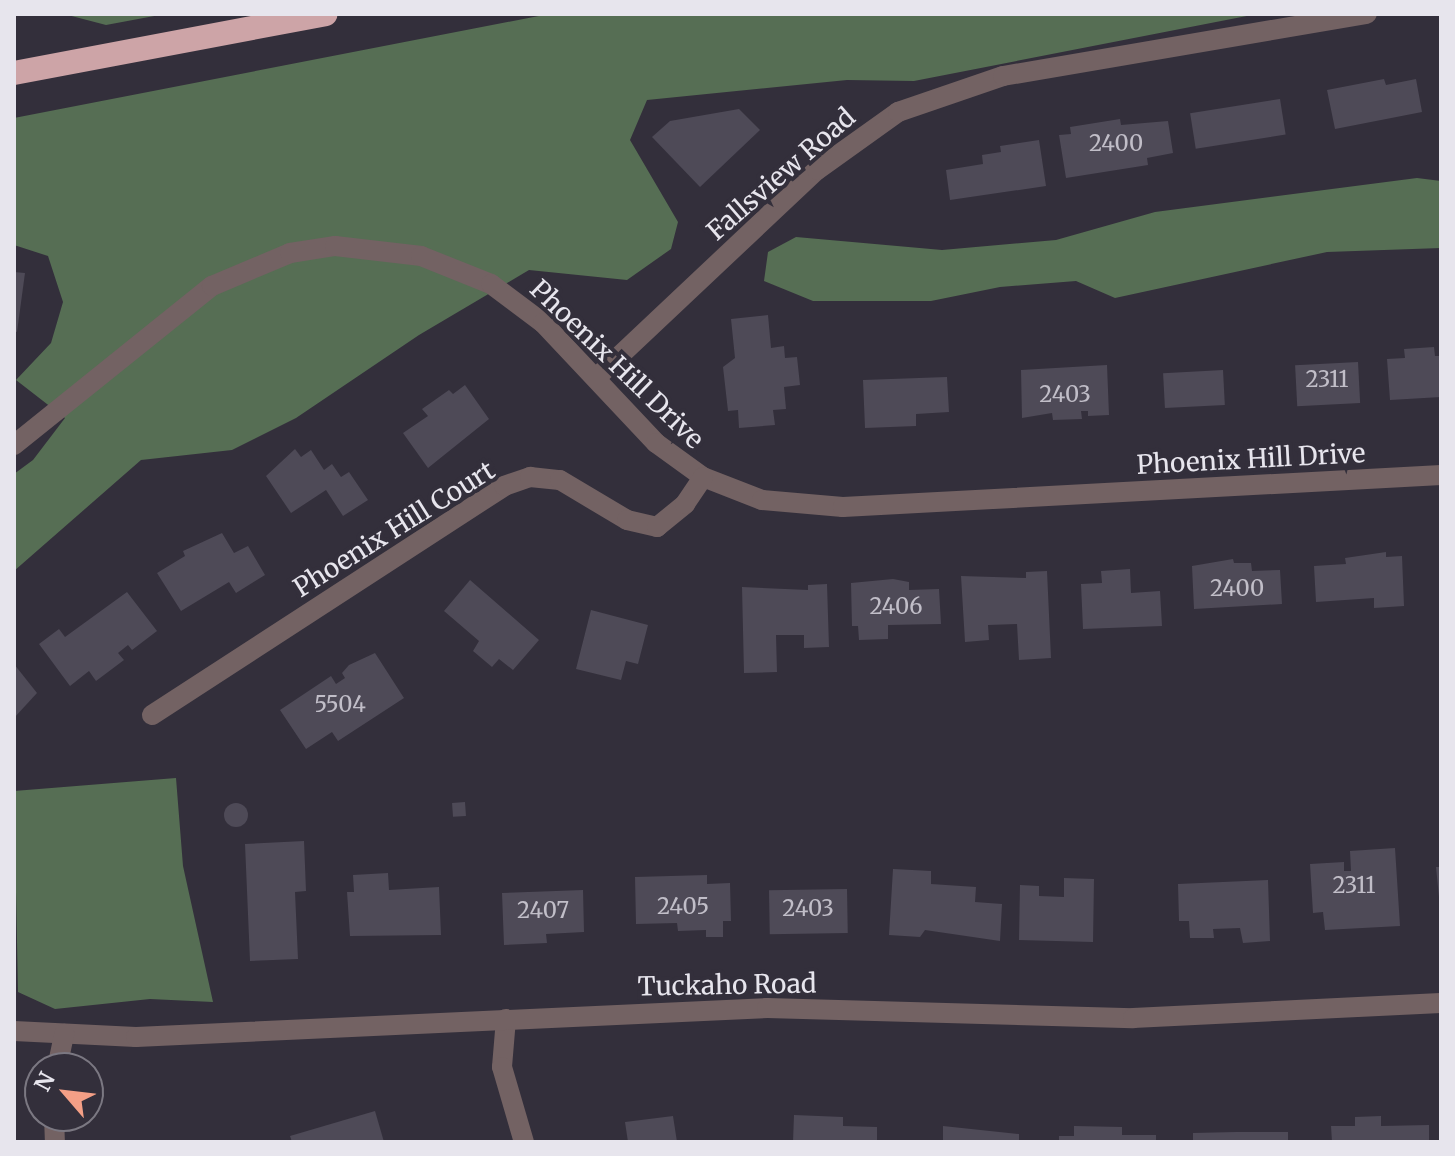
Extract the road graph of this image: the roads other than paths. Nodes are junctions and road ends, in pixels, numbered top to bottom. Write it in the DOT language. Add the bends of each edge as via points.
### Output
graph roads {
  1 [pos="325,14"];
  2 [pos="1367,14"];
  3 [pos="14,73"];
  4 [pos="596,378"];
  5 [pos="14,445"];
  6 [pos="1441,475"];
  7 [pos="703,477"];
  8 [pos="152,715"];
  9 [pos="1441,1003"];
  10 [pos="506,1019"];
  11 [pos="14,1031"];
  12 [pos="64,1034"];
  13 [pos="60,1052"];
  14 [pos="524,1142"];
  1 -- 3 [label="highway"];
  2 -- 4 [label="street, Fallsview Road" via="1003,76 898,112 817,170"];
  4 -- 5 [label="street, Phoenix Hill Drive" via="543,323 491,284 421,256 335,246 290,253 212,286"];
  4 -- 7 [label="street, Phoenix Hill Drive" via="656,443"];
  6 -- 7 [label="street, Phoenix Hill Drive" via="811,507 762,500"];
  7 -- 8 [label="street, Phoenix Hill Court" via="685,504 657,527 627,520 560,480 530,477 504,486"];
  9 -- 10 [label="street, Tuckaho Road" via="1133,1018 767,1008"];
  10 -- 12 [label="street, Tuckaho Road" via="136,1037"];
  10 -- 14 [label="street" via="502,1067"];
  11 -- 12 [label="street, Tuckaho Road"];
  12 -- 13 [label="street"];
}
